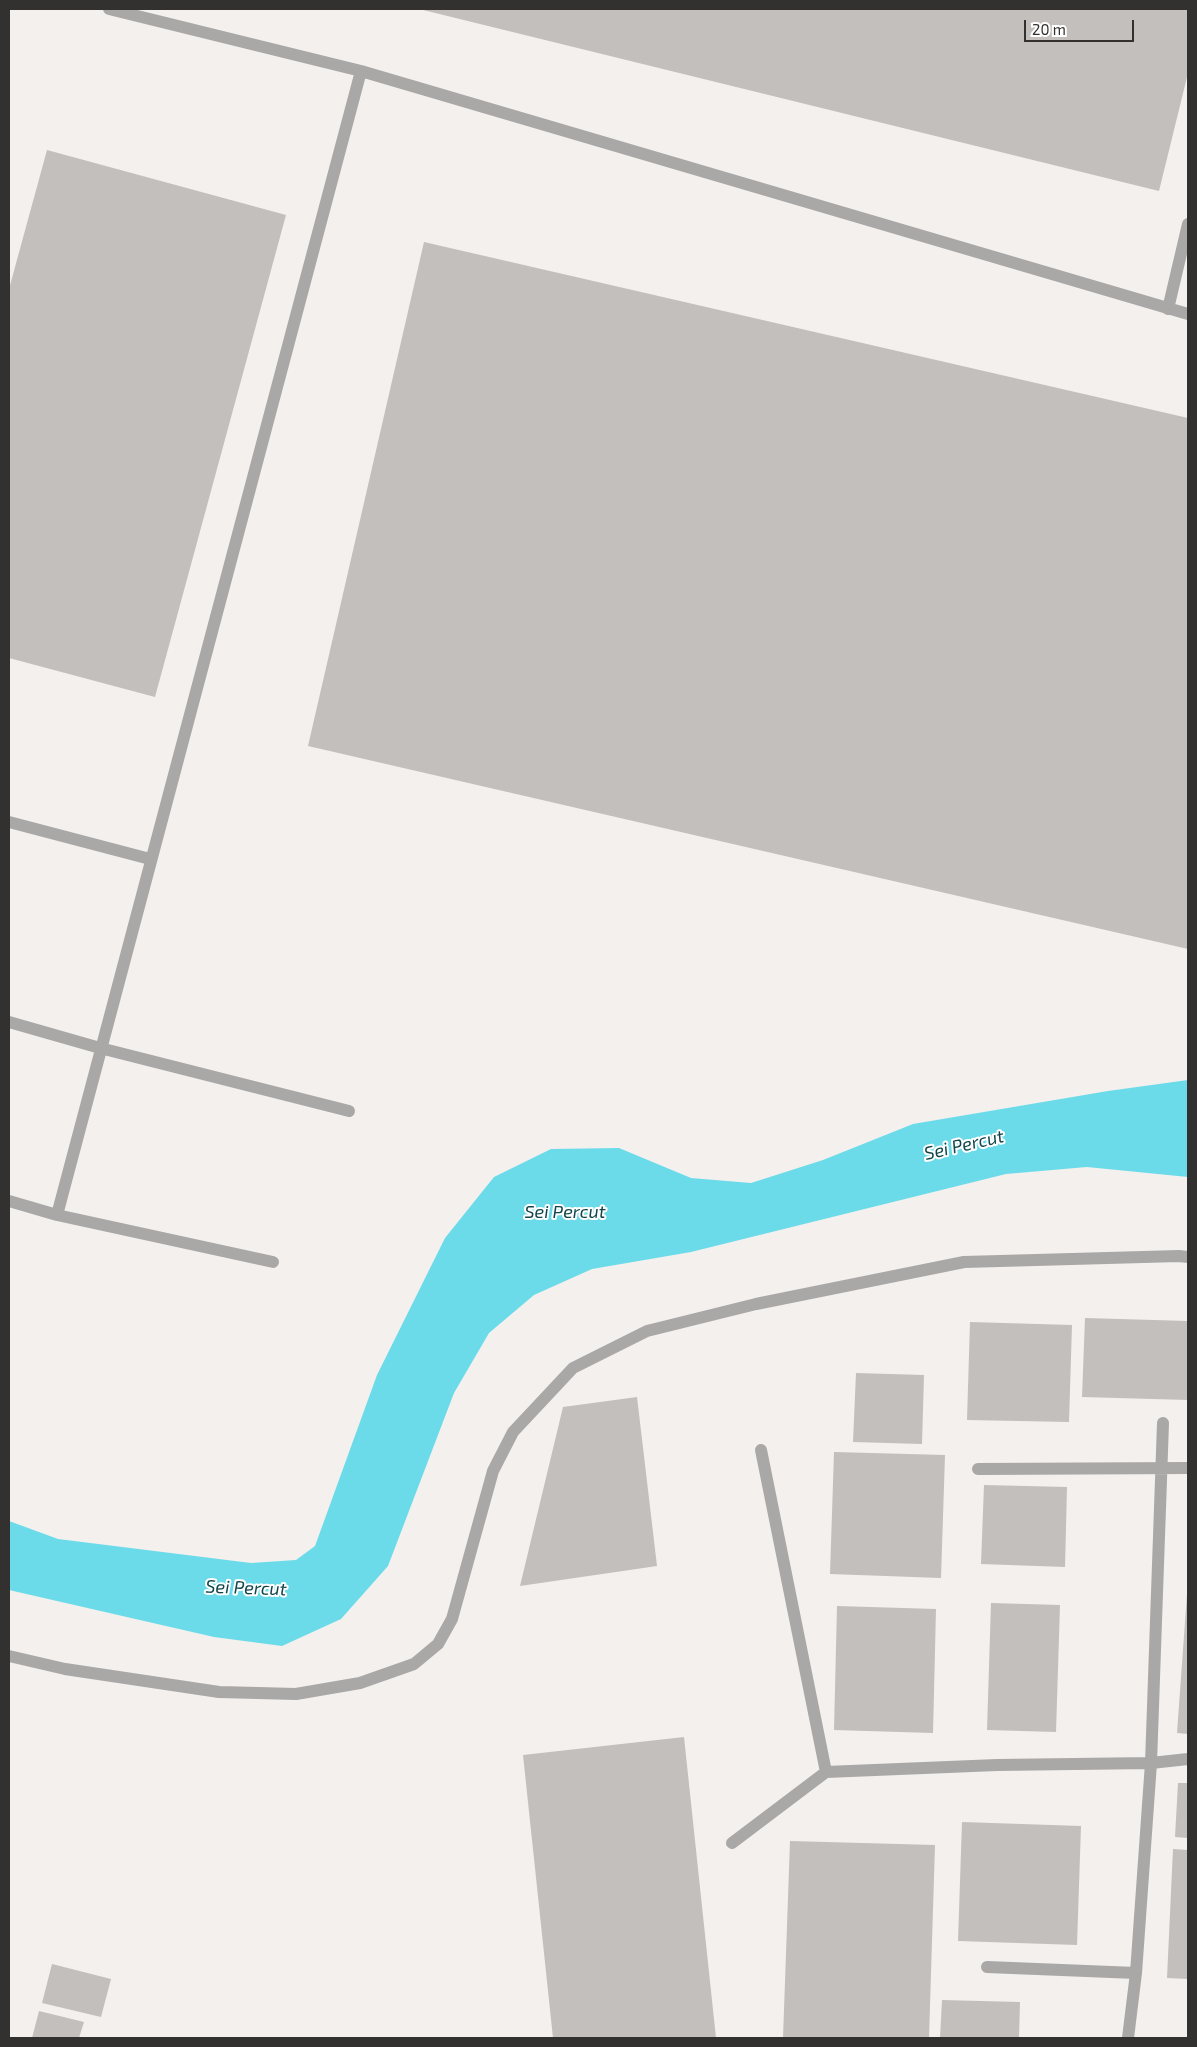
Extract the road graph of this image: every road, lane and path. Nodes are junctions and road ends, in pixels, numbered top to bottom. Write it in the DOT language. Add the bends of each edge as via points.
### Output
graph roads {
  1 [pos="109,9"];
  2 [pos="361,71"];
  3 [pos="1188,224"];
  4 [pos="1168,309"];
  5 [pos="1188,314"];
  6 [pos="9,822"];
  7 [pos="150,859"];
  8 [pos="9,1022"];
  9 [pos="100,1048"];
  10 [pos="348,1111"];
  11 [pos="9,1201"];
  12 [pos="57,1215"];
  13 [pos="1188,1257"];
  14 [pos="273,1262"];
  15 [pos="1162,1423"];
  16 [pos="761,1450"];
  17 [pos="1160,1468"];
  18 [pos="1188,1468"];
  19 [pos="978,1469"];
  20 [pos="9,1656"];
  21 [pos="1188,1758"];
  22 [pos="1151,1763"];
  23 [pos="826,1772"];
  24 [pos="732,1843"];
  25 [pos="987,1967"];
  26 [pos="1136,1973"];
  27 [pos="1128,2038"];
  1 -- 2 [label="street"];
  2 -- 4 [label="street"];
  2 -- 7 [label="street"];
  3 -- 4 [label="street"];
  4 -- 5 [label="street"];
  6 -- 7 [label="street"];
  7 -- 9 [label="street"];
  8 -- 9 [label="street"];
  9 -- 10 [label="street"];
  9 -- 12 [label="street"];
  11 -- 12 [label="street"];
  12 -- 14 [label="street"];
  13 -- 20 [label="street" via="964,1262 756,1304 647,1331 573,1368 513,1432 493,1471 452,1619 438,1644 414,1664 360,1683 296,1694 218,1692 65,1669"];
  15 -- 17 [label="street"];
  16 -- 23 [label="street"];
  17 -- 18 [label="street"];
  17 -- 19 [label="street"];
  17 -- 22 [label="street"];
  21 -- 22 [label="street"];
  22 -- 23 [label="street"];
  22 -- 26 [label="street"];
  23 -- 24 [label="street"];
  25 -- 26 [label="street"];
  26 -- 27 [label="street"];
}
